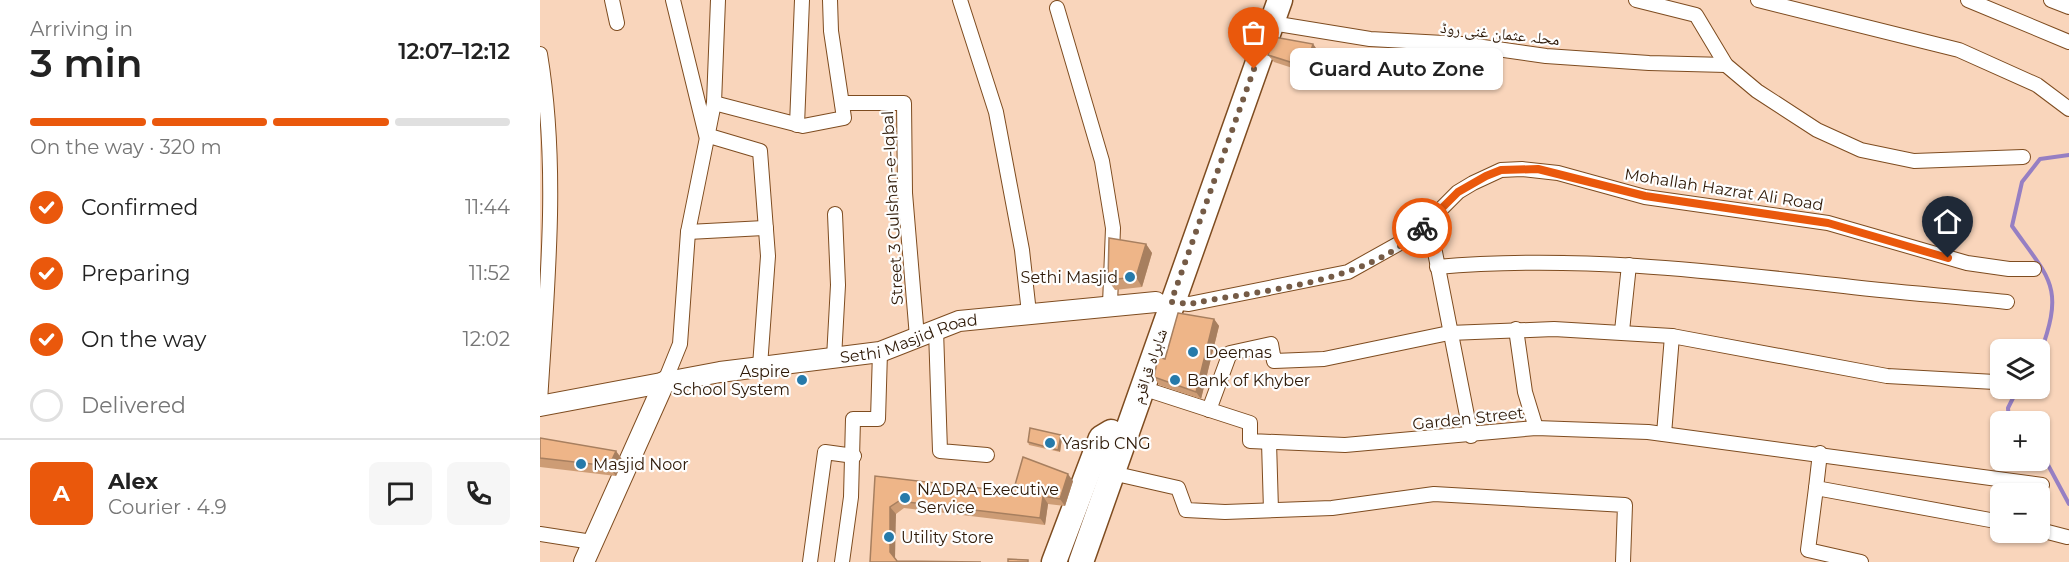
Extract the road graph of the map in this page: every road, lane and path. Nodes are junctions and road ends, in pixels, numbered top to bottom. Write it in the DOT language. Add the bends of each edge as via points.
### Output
graph roads {
  1 [pos="612,0"];
  2 [pos="673,0"];
  3 [pos="718,0"];
  4 [pos="802,0"];
  5 [pos="830,0"];
  6 [pos="960,0"];
  7 [pos="1264,0"];
  8 [pos="1280,0"];
  9 [pos="1636,0"];
  10 [pos="1758,0"];
  11 [pos="1968,0"];
  12 [pos="2051,0"];
  13 [pos="2069,7"];
  14 [pos="1057,9"];
  15 [pos="617,23"];
  16 [pos="1272,23"];
  17 [pos="2069,42"];
  18 [pos="540,54"];
  19 [pos="1726,65"];
  20 [pos="714,103"];
  21 [pos="842,103"];
  22 [pos="2069,109"];
  23 [pos="797,124"];
  24 [pos="706,135"];
  25 [pos="545,146"];
  26 [pos="2023,157"];
  27 [pos="545,173"];
  28 [pos="835,214"];
  29 [pos="1424,226"];
  30 [pos="766,228"];
  31 [pos="688,232"];
  32 [pos="545,248"];
  33 [pos="1629,265"];
  34 [pos="1437,267"];
  35 [pos="2034,269"];
  36 [pos="1163,302"];
  37 [pos="2007,302"];
  38 [pos="1110,304"];
  39 [pos="1029,313"];
  40 [pos="1516,329"];
  41 [pos="1622,331"];
  42 [pos="926,333"];
  43 [pos="1449,333"];
  44 [pos="1672,336"];
  45 [pos="880,352"];
  46 [pos="834,358"];
  47 [pos="760,366"];
  48 [pos="665,381"];
  49 [pos="1990,382"];
  50 [pos="1142,388"];
  51 [pos="540,402"];
  52 [pos="540,406"];
  53 [pos="1209,411"];
  54 [pos="1536,428"];
  55 [pos="1112,432"];
  56 [pos="1664,434"];
  57 [pos="1471,436"];
  58 [pos="1269,442"];
  59 [pos="1820,453"];
  60 [pos="987,455"];
  61 [pos="854,456"];
  62 [pos="1112,473"];
  63 [pos="2026,483"];
  64 [pos="1816,488"];
  65 [pos="1271,510"];
  66 [pos="1990,520"];
  67 [pos="1086,527"];
  68 [pos="2050,533"];
  69 [pos="540,534"];
  70 [pos="2067,537"];
  71 [pos="592,542"];
  72 [pos="584,562"];
  73 [pos="810,562"];
  74 [pos="842,562"];
  75 [pos="1054,562"];
  76 [pos="1066,562"];
  77 [pos="1081,562"];
  78 [pos="1623,562"];
  79 [pos="1861,562"];
  1 -- 15 [label="street"];
  2 -- 24 [label="street"];
  3 -- 20 [label="street"];
  4 -- 23 [label="street"];
  5 -- 21 [label="street"];
  6 -- 39 [label="street" via="996,112 1022,249"];
  7 -- 36 [label="highway, شاہراہ قراقرم"];
  8 -- 16 [label="highway, شاہراہ قراقرم"];
  9 -- 19 [label="street" via="1696,15"];
  10 -- 22 [label="street" via="1959,50 2037,85"];
  11 -- 17 [label="street"];
  12 -- 13 [label="street"];
  14 -- 38 [label="street" via="1102,161 1113,228"];
  16 -- 19 [label="street, محلہ عثمان غنی روڈ" via="1370,39 1462,44 1546,56"];
  16 -- 36 [label="highway, شاہراہ قراقرم"];
  18 -- 25 [label="street"];
  19 -- 26 [label="street" via="1756,91 1817,130 1861,150 1914,161"];
  20 -- 23 [label="street"];
  20 -- 24 [label="street"];
  21 -- 23 [label="street" via="844,118"];
  21 -- 42 [label="street, Street 3 Gulshan-e-Iqbal" via="904,103 904,193"];
  24 -- 30 [label="street" via="760,151"];
  24 -- 31 [label="street"];
  25 -- 27 [label="street"];
  27 -- 32 [label="street"];
  28 -- 46 [label="street" via="838,285"];
  29 -- 34 [label="street" via="1430,233"];
  29 -- 35 [label="street, Mohallah Hazrat Ali Road" via="1458,192 1486,176 1501,170 1538,169 1645,196 1828,223 1967,263"];
  29 -- 36 [label="street, Mohallah Hazrat Ali Road" via="1386,253 1348,272 1189,304"];
  30 -- 31 [label="street"];
  30 -- 47 [label="street" via="768,285"];
  31 -- 48 [label="street" via="680,344"];
  32 -- 51 [label="street"];
  33 -- 34 [label="street" via="1562,261"];
  33 -- 37 [label="street"];
  33 -- 41 [label="street"];
  34 -- 43 [label="street"];
  36 -- 38 [label="street, Sethi Masjid Road"];
  36 -- 50 [label="highway, شاہراہ قراقرم"];
  36 -- 55 [label="highway, شاہراہ قراقرم"];
  38 -- 39 [label="street, Sethi Masjid Road"];
  39 -- 42 [label="street, Sethi Masjid Road" via="959,321"];
  40 -- 41 [label="street"];
  40 -- 43 [label="street"];
  40 -- 54 [label="street" via="1525,392"];
  41 -- 44 [label="street"];
  42 -- 45 [label="street, Sethi Masjid Road"];
  42 -- 60 [label="street" via="940,451"];
  43 -- 53 [label="street" via="1301,362 1274,361 1271,344 1230,353"];
  43 -- 57 [label="street"];
  44 -- 49 [label="street" via="1887,376"];
  44 -- 56 [label="street"];
  45 -- 46 [label="street, Sethi Masjid Road"];
  45 -- 61 [label="street" via="878,419 853,419"];
  46 -- 47 [label="street, Sethi Masjid Road"];
  47 -- 48 [label="street, Sethi Masjid Road"];
  48 -- 52 [label="street, Sethi Masjid Road"];
  48 -- 71 [label="street"];
  50 -- 53 [label="street, Garden Street"];
  50 -- 62 [label="highway, شاہراہ قراقرم"];
  53 -- 58 [label="street, Garden Street" via="1250,423 1250,441"];
  54 -- 56 [label="street, Garden Street"];
  54 -- 57 [label="street, Garden Street"];
  55 -- 67 [label="highway, شاہراہ قراقرم"];
  55 -- 75 [label="highway" via="1101,438"];
  56 -- 59 [label="street, Garden Street"];
  57 -- 58 [label="street, Garden Street" via="1346,445"];
  58 -- 65 [label="street"];
  59 -- 63 [label="street, Garden Street"];
  59 -- 64 [label="street"];
  61 -- 73 [label="street" via="825,452"];
  61 -- 74 [label="street"];
  62 -- 65 [label="street" via="1178,488 1186,510"];
  62 -- 67 [label="highway, شاہراہ قراقرم"];
  64 -- 66 [label="street"];
  64 -- 79 [label="street" via="1808,550"];
  65 -- 78 [label="street" via="1332,508 1434,494 1625,505"];
  67 -- 76 [label="highway, شاہراہ قراقرم"];
  67 -- 77 [label="highway, شاہراہ قراقرم"];
  68 -- 70 [label="street"];
  69 -- 71 [label="street"];
  71 -- 72 [label="street"];
}
